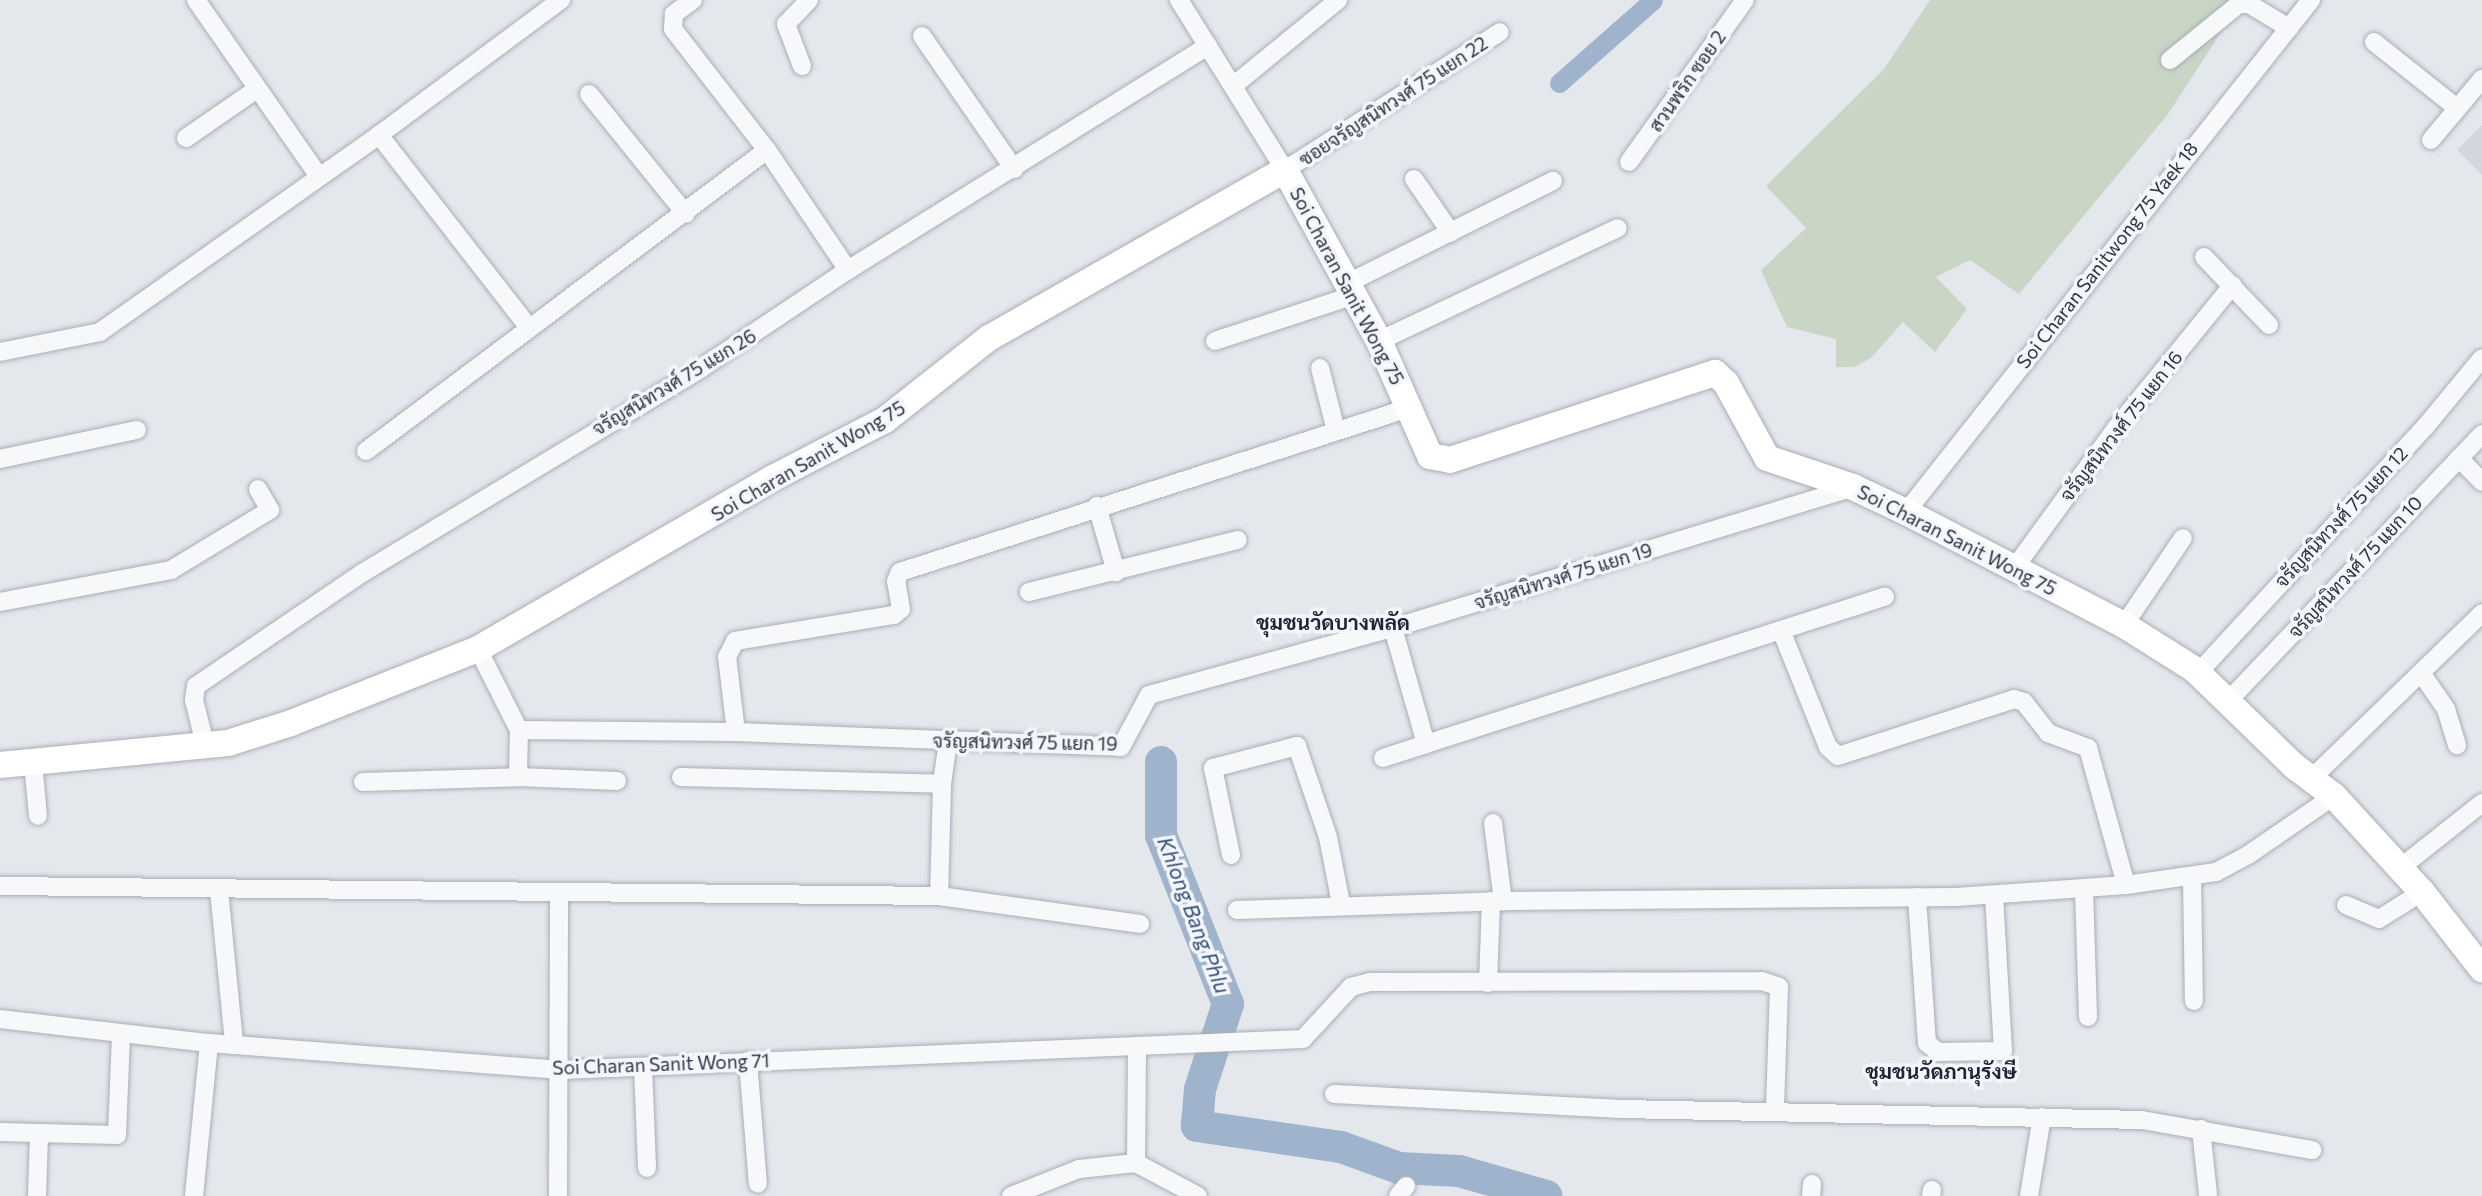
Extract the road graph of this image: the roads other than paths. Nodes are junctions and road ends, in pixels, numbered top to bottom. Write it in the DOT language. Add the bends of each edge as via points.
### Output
graph roads {
  1 [pos="196,0"];
  2 [pos="561,0"];
  3 [pos="693,0"];
  4 [pos="809,0"];
  5 [pos="1179,0"];
  6 [pos="1338,0"];
  7 [pos="1745,0"];
  8 [pos="2311,0"];
  9 [pos="2289,27"];
  10 [pos="1500,32"];
  11 [pos="922,36"];
  12 [pos="2374,41"];
  13 [pos="1208,46"];
  14 [pos="2170,60"];
  15 [pos="802,66"];
  16 [pos="2482,79"];
  17 [pos="1233,86"];
  18 [pos="257,89"];
  19 [pos="589,94"];
  20 [pos="2457,108"];
  21 [pos="379,135"];
  22 [pos="186,138"];
  23 [pos="2431,140"];
  24 [pos="767,150"];
  25 [pos="1629,162"];
  26 [pos="1014,169"];
  27 [pos="1285,170"];
  28 [pos="319,176"];
  29 [pos="1414,178"];
  30 [pos="1553,181"];
  31 [pos="685,214"];
  32 [pos="1618,228"];
  33 [pos="1451,233"];
  34 [pos="2204,257"];
  35 [pos="848,270"];
  36 [pos="2233,285"];
  37 [pos="1351,289"];
  38 [pos="2269,326"];
  39 [pos="529,328"];
  40 [pos="1215,341"];
  41 [pos="1379,341"];
  42 [pos="0,352"];
  43 [pos="2482,358"];
  44 [pos="1320,369"];
  45 [pos="1409,408"];
  46 [pos="136,430"];
  47 [pos="1336,431"];
  48 [pos="2482,434"];
  49 [pos="366,451"];
  50 [pos="2459,458"];
  51 [pos="0,459"];
  52 [pos="2482,482"];
  53 [pos="1853,487"];
  54 [pos="258,489"];
  55 [pos="1097,506"];
  56 [pos="1906,512"];
  57 [pos="2183,538"];
  58 [pos="1238,540"];
  59 [pos="2013,570"];
  60 [pos="1116,572"];
  61 [pos="1029,593"];
  62 [pos="1885,597"];
  63 [pos="0,602"];
  64 [pos="2482,613"];
  65 [pos="2124,625"];
  66 [pos="1394,628"];
  67 [pos="1781,630"];
  68 [pos="478,649"];
  69 [pos="2198,673"];
  70 [pos="2421,673"];
  71 [pos="2229,700"];
  72 [pos="519,730"];
  73 [pos="736,732"];
  74 [pos="948,741"];
  75 [pos="1426,744"];
  76 [pos="2457,746"];
  77 [pos="206,748"];
  78 [pos="1383,758"];
  79 [pos="33,763"];
  80 [pos="0,765"];
  81 [pos="518,777"];
  82 [pos="681,778"];
  83 [pos="2311,779"];
  84 [pos="617,781"];
  85 [pos="363,782"];
  86 [pos="942,784"];
  87 [pos="2334,796"];
  88 [pos="2482,803"];
  89 [pos="38,816"];
  90 [pos="1493,823"];
  91 [pos="1231,855"];
  92 [pos="2400,868"];
  93 [pos="2192,878"];
  94 [pos="2126,885"];
  95 [pos="0,886"];
  96 [pos="2084,889"];
  97 [pos="219,890"];
  98 [pos="559,891"];
  99 [pos="2421,891"];
  100 [pos="1994,895"];
  101 [pos="939,897"];
  102 [pos="1917,897"];
  103 [pos="1497,901"];
  104 [pos="1341,904"];
  105 [pos="2346,905"];
  106 [pos="1237,909"];
  107 [pos="1140,924"];
  108 [pos="2482,969"];
  109 [pos="1488,983"];
  110 [pos="2194,1001"];
  111 [pos="2088,1017"];
  112 [pos="0,1019"];
  113 [pos="121,1034"];
  114 [pos="209,1043"];
  115 [pos="234,1044"];
  116 [pos="1137,1046"];
  117 [pos="748,1061"];
  118 [pos="643,1067"];
  119 [pos="561,1070"];
  120 [pos="1334,1094"];
  121 [pos="1775,1110"];
  122 [pos="2042,1117"];
  123 [pos="2202,1129"];
  124 [pos="0,1132"];
  125 [pos="39,1136"];
  126 [pos="2312,1150"];
  127 [pos="1136,1163"];
  128 [pos="648,1168"];
  129 [pos="758,1184"];
  130 [pos="2208,1195"];
  131 [pos="37,1196"];
  132 [pos="194,1196"];
  133 [pos="558,1196"];
  134 [pos="1011,1196"];
  135 [pos="1198,1196"];
  136 [pos="2029,1196"];
  1 -- 18 [label="street"];
  2 -- 21 [label="street"];
  3 -- 24 [label="street" via="674,14 673,29"];
  4 -- 15 [label="street" via="786,24"];
  5 -- 13 [label="street"];
  6 -- 17 [label="street"];
  7 -- 25 [label="street, สวนพริก ซอย 2"];
  8 -- 9 [label="street, Soi Charan Sanitwong 75 Yaek 18"];
  9 -- 14 [label="street" via="2249,4 2239,4"];
  9 -- 56 [label="street, Soi Charan Sanitwong 75 Yaek 18"];
  10 -- 27 [label="street, ซอยจรัญสนิทวงศ์ 75 แยก 22"];
  11 -- 26 [label="street"];
  12 -- 20 [label="street"];
  13 -- 17 [label="street"];
  13 -- 26 [label="street, จรัญสนิทวงศ์ 75 แยก 26"];
  16 -- 20 [label="street"];
  17 -- 27 [label="street"];
  18 -- 22 [label="street"];
  18 -- 28 [label="street"];
  19 -- 31 [label="street"];
  20 -- 23 [label="street"];
  21 -- 28 [label="street"];
  21 -- 39 [label="street"];
  24 -- 31 [label="street"];
  24 -- 35 [label="street"];
  26 -- 35 [label="street, จรัญสนิทวงศ์ 75 แยก 26"];
  27 -- 37 [label="street, Soi Charan Sanit Wong 75"];
  27 -- 68 [label="street, Soi Charan Sanit Wong 75" via="989,338 885,420 772,478"];
  28 -- 42 [label="street" via="100,332"];
  29 -- 33 [label="street"];
  30 -- 33 [label="street"];
  31 -- 39 [label="street"];
  32 -- 41 [label="street"];
  33 -- 37 [label="street"];
  34 -- 36 [label="street"];
  35 -- 77 [label="street, จรัญสนิทวงศ์ 75 แยก 26" via="700,369 364,572 196,686 194,700"];
  36 -- 38 [label="street"];
  36 -- 59 [label="street, จรัญสนิทวงศ์ 75 แยก 16" via="2117,427"];
  37 -- 40 [label="street"];
  37 -- 41 [label="street, Soi Charan Sanit Wong 75"];
  39 -- 49 [label="street"];
  41 -- 45 [label="street, Soi Charan Sanit Wong 75"];
  43 -- 69 [label="street, จรัญสนิทวงศ์ 75 แยก 12" via="2425,427"];
  44 -- 47 [label="street"];
  45 -- 47 [label="street"];
  45 -- 53 [label="street, Soi Charan Sanit Wong 75" via="1424,450 1438,460 1450,460 1715,373 1726,383 1767,457"];
  46 -- 51 [label="street"];
  47 -- 55 [label="street"];
  48 -- 50 [label="street, จรัญสนิทวงศ์ 75 แยก 10"];
  50 -- 52 [label="street"];
  50 -- 71 [label="street, จรัญสนิทวงศ์ 75 แยก 10"];
  53 -- 56 [label="street, Soi Charan Sanit Wong 75"];
  53 -- 66 [label="street, จรัญสนิทวงศ์ 75 แยก 19"];
  54 -- 63 [label="street" via="270,510 171,570"];
  55 -- 60 [label="street"];
  55 -- 73 [label="street" via="900,572 896,581 901,609 894,615 735,641 727,657"];
  56 -- 59 [label="street, Soi Charan Sanit Wong 75"];
  57 -- 65 [label="street"];
  58 -- 60 [label="street"];
  59 -- 65 [label="street, Soi Charan Sanit Wong 75"];
  60 -- 61 [label="street"];
  62 -- 67 [label="street"];
  64 -- 70 [label="street"];
  65 -- 69 [label="street, Soi Charan Sanit Wong 75"];
  66 -- 74 [label="street, จรัญสนิทวงศ์ 75 แยก 19" via="1149,695 1121,747"];
  66 -- 75 [label="street"];
  67 -- 75 [label="street"];
  67 -- 94 [label="street" via="1828,747 1838,756 2014,699 2024,702 2048,733 2083,744 2091,755"];
  68 -- 72 [label="street"];
  68 -- 77 [label="street, Soi Charan Sanit Wong 75" via="291,723"];
  69 -- 71 [label="street, Soi Charan Sanit Wong 75"];
  70 -- 76 [label="street" via="2446,709"];
  70 -- 83 [label="street"];
  71 -- 83 [label="street, Soi Charan Sanit Wong 75"];
  72 -- 73 [label="street, จรัญสนิทวงศ์ 75 แยก 19"];
  72 -- 81 [label="street"];
  73 -- 74 [label="street, จรัญสนิทวงศ์ 75 แยก 19"];
  74 -- 86 [label="street"];
  75 -- 78 [label="street"];
  77 -- 79 [label="street, Soi Charan Sanit Wong 75"];
  79 -- 80 [label="street, Soi Charan Sanit Wong 75"];
  79 -- 89 [label="street"];
  81 -- 84 [label="street"];
  81 -- 85 [label="street"];
  82 -- 86 [label="street"];
  83 -- 87 [label="street, Soi Charan Sanit Wong 75"];
  86 -- 101 [label="street"];
  87 -- 92 [label="street, Soi Charan Sanit Wong 75"];
  87 -- 93 [label="street" via="2248,855"];
  88 -- 92 [label="street"];
  90 -- 103 [label="street"];
  91 -- 104 [label="street" via="1213,768 1297,746 1328,837"];
  92 -- 99 [label="street, Soi Charan Sanit Wong 75"];
  93 -- 94 [label="street"];
  93 -- 110 [label="street"];
  94 -- 96 [label="street"];
  95 -- 97 [label="street"];
  96 -- 100 [label="street"];
  96 -- 111 [label="street"];
  97 -- 98 [label="street"];
  97 -- 115 [label="street"];
  98 -- 101 [label="street"];
  98 -- 119 [label="street"];
  99 -- 105 [label="street" via="2379,919"];
  99 -- 108 [label="street, Soi Charan Sanit Wong 75"];
  100 -- 102 [label="street"];
  100 -- 102 [label="street" via="2003,1051 1938,1052 1927,1043"];
  101 -- 107 [label="street"];
  102 -- 103 [label="street"];
  103 -- 104 [label="street"];
  103 -- 109 [label="street"];
  104 -- 106 [label="street"];
  109 -- 116 [label="street, Soi Charan Sanit Wong 71" via="1360,983 1350,987 1303,1039"];
  109 -- 121 [label="street, Soi Charan Sanit Wong 71" via="1774,982 1779,987"];
  112 -- 113 [label="street, Soi Charan Sanit Wong 71"];
  113 -- 114 [label="street, Soi Charan Sanit Wong 71"];
  113 -- 125 [label="street" via="117,1135"];
  114 -- 115 [label="street, Soi Charan Sanit Wong 71"];
  114 -- 132 [label="street"];
  115 -- 119 [label="street, Soi Charan Sanit Wong 71"];
  116 -- 117 [label="street, Soi Charan Sanit Wong 71"];
  116 -- 127 [label="street"];
  117 -- 118 [label="street, Soi Charan Sanit Wong 71"];
  117 -- 129 [label="street"];
  118 -- 119 [label="street, Soi Charan Sanit Wong 71"];
  118 -- 128 [label="street"];
  119 -- 133 [label="street"];
  120 -- 121 [label="street" via="1622,1108"];
  121 -- 122 [label="street"];
  122 -- 123 [label="street" via="2142,1120"];
  122 -- 136 [label="street"];
  123 -- 126 [label="street"];
  123 -- 130 [label="street"];
  124 -- 125 [label="street"];
  125 -- 131 [label="street"];
  127 -- 134 [label="street" via="1079,1169"];
  127 -- 135 [label="street"];
}
